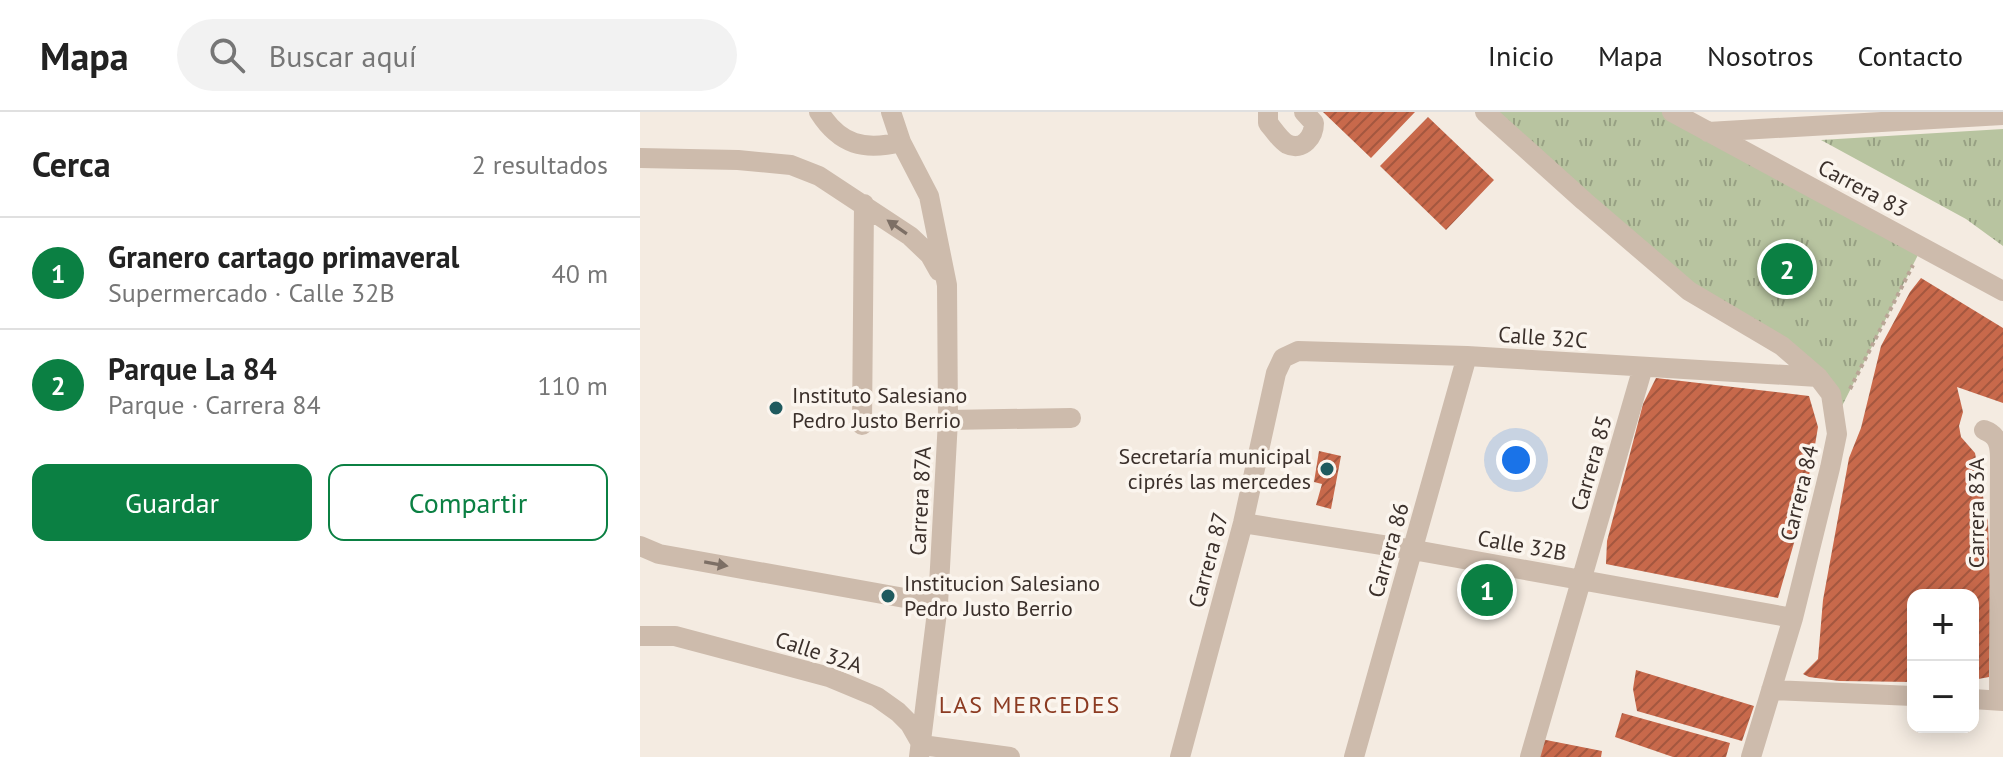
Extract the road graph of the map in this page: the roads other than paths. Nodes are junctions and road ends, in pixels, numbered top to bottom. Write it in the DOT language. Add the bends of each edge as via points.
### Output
graph roads {
  1 [pos="819,112"];
  2 [pos="891,112"];
  3 [pos="1268,112"];
  4 [pos="1304,112"];
  5 [pos="1485,112"];
  6 [pos="1672,112"];
  7 [pos="1955,114"];
  8 [pos="2003,115"];
  9 [pos="1703,124"];
  10 [pos="901,142"];
  11 [pos="640,158"];
  12 [pos="864,204"];
  13 [pos="947,285"];
  14 [pos="2003,291"];
  15 [pos="1467,356"];
  16 [pos="1643,367"];
  17 [pos="1276,373"];
  18 [pos="1818,377"];
  19 [pos="1071,418"];
  20 [pos="948,420"];
  21 [pos="862,425"];
  22 [pos="1984,430"];
  23 [pos="1243,523"];
  24 [pos="640,546"];
  25 [pos="1414,550"];
  26 [pos="1583,581"];
  27 [pos="938,604"];
  28 [pos="1793,618"];
  29 [pos="640,636"];
  30 [pos="1771,690"];
  31 [pos="1907,696"];
  32 [pos="1979,699"];
  33 [pos="2001,700"];
  34 [pos="920,751"];
  35 [pos="1010,757"];
  36 [pos="1180,757"];
  37 [pos="1354,757"];
  38 [pos="1530,757"];
  39 [pos="1751,757"];
  1 -- 10 [label="street" via="837,134 854,144 876,148"];
  2 -- 10 [label="street, Carrera 87A"];
  3 -- 4 [label="street" via="1268,123 1287,144 1299,145 1314,131"];
  5 -- 18 [label="street, Carrera 84" via="1689,291 1782,346"];
  6 -- 9 [label="street"];
  7 -- 8 [label="street"];
  7 -- 9 [label="street"];
  9 -- 14 [label="street, Carrera 83"];
  10 -- 13 [label="street, Carrera 87A" via="929,196"];
  11 -- 12 [label="street" via="791,165"];
  13 -- 12 [label="street, one-way" via="930,255"];
  12 -- 21 [label="street"];
  13 -- 20 [label="street, Carrera 87A"];
  15 -- 16 [label="street, Calle 32C"];
  15 -- 17 [label="street, Calle 32C" via="1298,351 1283,358"];
  15 -- 25 [label="street, Carrera 86"];
  16 -- 18 [label="street, Calle 32C"];
  16 -- 26 [label="street, Carrera 85"];
  17 -- 23 [label="street, Carrera 87"];
  18 -- 28 [label="street, Carrera 84" via="1831,394 1837,434"];
  19 -- 20 [label="street"];
  20 -- 27 [label="street, Carrera 87A"];
  22 -- 33 [label="street, Carrera 83A" via="1999,443"];
  23 -- 25 [label="street, Calle 32B"];
  23 -- 36 [label="street, Carrera 87"];
  24 -- 27 [label="street, one-way" via="659,554"];
  25 -- 26 [label="street, Calle 32B"];
  25 -- 37 [label="street, Carrera 86"];
  26 -- 28 [label="street, Calle 32B"];
  26 -- 38 [label="street, Carrera 85"];
  27 -- 34 [label="street, Carrera 87A"];
  28 -- 30 [label="street, Carrera 84"];
  29 -- 34 [label="street, Calle 32A" via="675,636 829,677 898,712 910,724"];
  30 -- 31 [label="street"];
  30 -- 39 [label="street, Carrera 84"];
  32 -- 33 [label="street"];
  34 -- 35 [label="street"];
}
